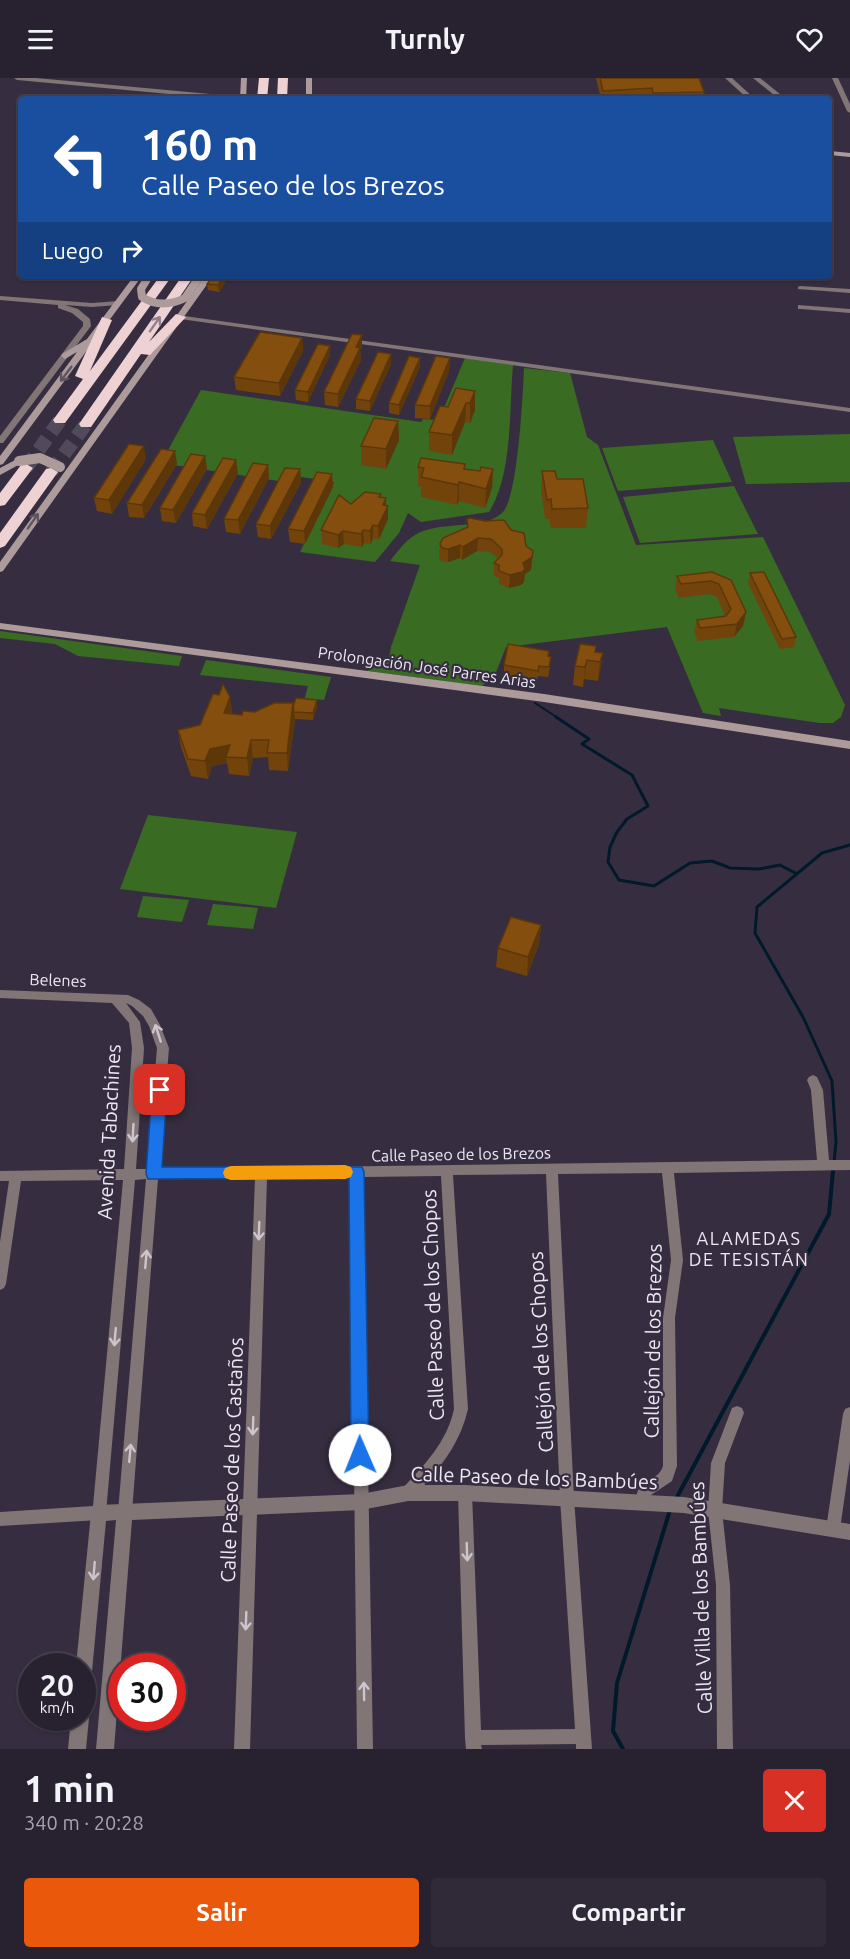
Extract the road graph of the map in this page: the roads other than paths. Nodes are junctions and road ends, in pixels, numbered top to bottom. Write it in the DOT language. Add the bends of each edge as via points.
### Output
graph roads {
  1 [pos="17,78"];
  2 [pos="244,78"];
  3 [pos="254,78"];
  4 [pos="264,78"];
  5 [pos="283,78"];
  6 [pos="309,78"];
  7 [pos="728,78"];
  8 [pos="756,78"];
  9 [pos="835,78"];
  10 [pos="211,96"];
  11 [pos="243,96"];
  12 [pos="261,96"];
  13 [pos="262,96"];
  14 [pos="282,96"];
  15 [pos="311,96"];
  16 [pos="749,96"];
  17 [pos="779,96"];
  18 [pos="847,100"];
  19 [pos="850,111"];
  20 [pos="832,155"];
  21 [pos="850,157"];
  22 [pos="136,279"];
  23 [pos="147,279"];
  24 [pos="164,279"];
  25 [pos="187,279"];
  26 [pos="198,279"];
  27 [pos="207,279"];
  28 [pos="800,288"];
  29 [pos="850,291"];
  30 [pos="0,300"];
  31 [pos="118,303"];
  32 [pos="61,306"];
  33 [pos="82,306"];
  34 [pos="801,307"];
  35 [pos="850,311"];
  36 [pos="180,317"];
  37 [pos="106,320"];
  38 [pos="93,339"];
  39 [pos="65,356"];
  40 [pos="832,409"];
  41 [pos="850,410"];
  42 [pos="850,415"];
  43 [pos="0,441"];
  44 [pos="0,462"];
  45 [pos="23,465"];
  46 [pos="0,472"];
  47 [pos="57,474"];
  48 [pos="0,502"];
  49 [pos="2,541"];
  50 [pos="0,569"];
  51 [pos="0,626"];
  52 [pos="850,745"];
  53 [pos="0,994"];
  54 [pos="115,998"];
  55 [pos="813,1080"];
  56 [pos="825,1165"];
  57 [pos="849,1165"];
  58 [pos="668,1167"];
  59 [pos="552,1169"];
  60 [pos="447,1170"];
  61 [pos="357,1172"];
  62 [pos="261,1173"];
  63 [pos="130,1174"];
  64 [pos="153,1174"];
  65 [pos="0,1176"];
  66 [pos="16,1176"];
  67 [pos="0,1284"];
  68 [pos="737,1413"];
  69 [pos="850,1414"];
  70 [pos="408,1493"];
  71 [pos="465,1493"];
  72 [pos="567,1498"];
  73 [pos="361,1503"];
  74 [pos="650,1503"];
  75 [pos="250,1508"];
  76 [pos="715,1510"];
  77 [pos="125,1512"];
  78 [pos="99,1513"];
  79 [pos="0,1519"];
  80 [pos="833,1529"];
  81 [pos="850,1532"];
  82 [pos="86,1653"];
  83 [pos="79,1731"];
  84 [pos="474,1743"];
  85 [pos="583,1743"];
  86 [pos="77,1749"];
  87 [pos="105,1749"];
  88 [pos="242,1749"];
  89 [pos="364,1749"];
  90 [pos="725,1749"];
  1 -- 10 [label="street"];
  2 -- 11 [label="main road"];
  3 -- 12 [label="highway"];
  4 -- 13 [label="highway"];
  5 -- 14 [label="highway"];
  6 -- 15 [label="main road"];
  7 -- 16 [label="street"];
  8 -- 17 [label="street"];
  9 -- 18 [label="street"];
  18 -- 19 [label="street"];
  20 -- 21 [label="main road"];
  22 -- 31 [label="main road"];
  23 -- 26 [label="main road, bridge" via="142,297 163,304 185,298"];
  24 -- 37 [label="highway" via="60,420"];
  36 -- 25 [label="highway, one-way" via="137,360 86,424"];
  27 -- 36 [label="main road"];
  28 -- 29 [label="street"];
  30 -- 32 [label="street"];
  30 -- 33 [label="street"];
  31 -- 33 [label="street"];
  31 -- 37 [label="main road"];
  32 -- 33 [label="street"];
  32 -- 39 [label="street" via="79,313 88,323"];
  33 -- 37 [label="street" via="99,312"];
  34 -- 35 [label="street"];
  36 -- 40 [label="street"];
  36 -- 47 [label="main road"];
  37 -- 38 [label="main road"];
  38 -- 39 [label="main road"];
  38 -- 44 [label="main road, one-way"];
  39 -- 43 [label="street"];
  40 -- 41 [label="street"];
  40 -- 42 [label="street"];
  45 -- 46 [label="main road"];
  45 -- 47 [label="main road, bridge" via="40,458 50,460"];
  45 -- 48 [label="highway"];
  47 -- 49 [label="highway"];
  50 -- 47 [label="main road, one-way"];
  51 -- 52 [label="main road, Prolongación José Parres Arias" via="556,700"];
  53 -- 54 [label="street, Belenes"];
  54 -- 63 [label="street, Avenida Tabachines, one-way" via="134,1022 138,1048"];
  64 -- 54 [label="street, one-way" via="163,1048 155,1023 140,1004"];
  55 -- 56 [label="street"];
  56 -- 57 [label="street, Calle Paseo de los Brezos"];
  56 -- 58 [label="street, Calle Paseo de los Brezos"];
  58 -- 59 [label="street, Calle Paseo de los Brezos"];
  58 -- 74 [label="street, Callejón de los Brezos" via="677,1260 669,1318 670,1466 667,1476 644,1492"];
  59 -- 60 [label="street, Calle Paseo de los Brezos"];
  59 -- 72 [label="street, Callejón de los Chopos"];
  60 -- 61 [label="street, Calle Paseo de los Brezos"];
  60 -- 70 [label="street, Calle Paseo de los Chopos" via="461,1409 457,1430 448,1447"];
  61 -- 62 [label="street, Calle Paseo de los Brezos"];
  61 -- 73 [label="street"];
  62 -- 64 [label="street, Calle Paseo de los Brezos"];
  62 -- 75 [label="street, Calle Paseo de los Castaños, one-way"];
  63 -- 64 [label="street, Calle Paseo de los Brezos"];
  63 -- 66 [label="street, Calle Paseo de los Brezos"];
  63 -- 78 [label="street, Avenida Tabachines, one-way"];
  77 -- 64 [label="street, one-way"];
  65 -- 66 [label="street, Calle Paseo de los Brezos"];
  66 -- 67 [label="street"];
  68 -- 76 [label="street, Calle Villa de los Bambúes" via="718,1463"];
  69 -- 80 [label="street"];
  70 -- 71 [label="street, Calle Paseo de los Bambúes"];
  70 -- 73 [label="street, Calle Paseo de los Bambúes"];
  71 -- 72 [label="street, Calle Paseo de los Bambúes"];
  71 -- 84 [label="street, one-way"];
  72 -- 74 [label="street, Calle Paseo de los Bambúes"];
  72 -- 85 [label="street, Callejón de los Chopos"];
  73 -- 75 [label="street, Calle Paseo de los Bambúes"];
  89 -- 73 [label="street, one-way"];
  74 -- 76 [label="street, Calle Paseo de los Bambúes"];
  75 -- 77 [label="street, Calle Paseo de los Bambúes"];
  75 -- 88 [label="street, Calle Paseo de los Castaños, one-way"];
  76 -- 80 [label="street, Calle Paseo de los Bambúes"];
  76 -- 90 [label="street, Calle Villa de los Bambúes" via="723,1586"];
  77 -- 78 [label="street, Calle Paseo de los Bambúes"];
  77 -- 87 [label="street"];
  78 -- 79 [label="street, Calle Paseo de los Bambúes"];
  78 -- 82 [label="street, Avenida Tabachines, one-way"];
  80 -- 81 [label="street, Calle Paseo de los Bambúes"];
  83 -- 86 [label="street"];
  84 -- 85 [label="street"];
}
